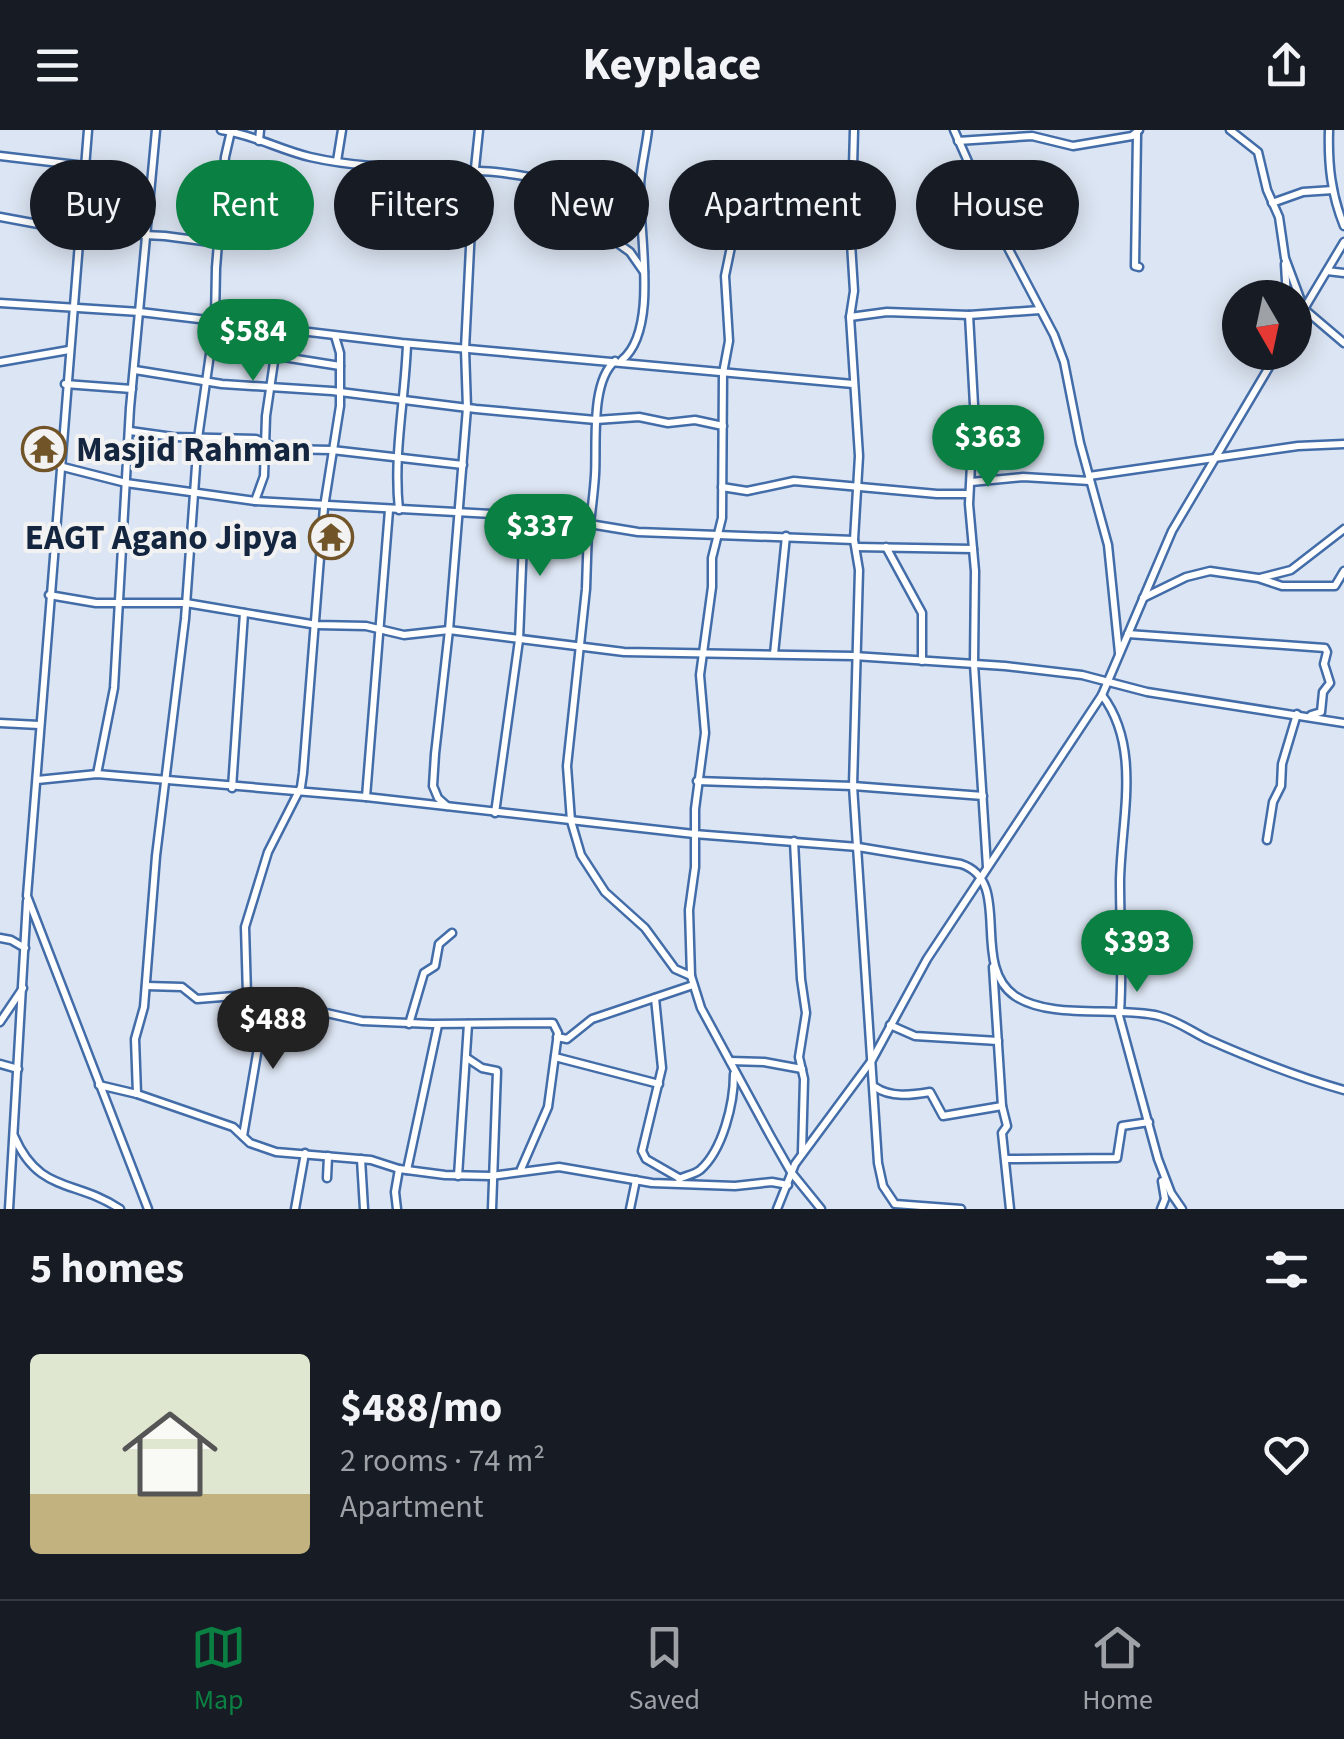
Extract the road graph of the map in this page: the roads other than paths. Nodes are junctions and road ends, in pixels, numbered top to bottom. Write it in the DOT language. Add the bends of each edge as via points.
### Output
graph roads {
  1 [pos="88,130"];
  2 [pos="156,130"];
  3 [pos="222,130"];
  4 [pos="260,130"];
  5 [pos="342,130"];
  6 [pos="479,130"];
  7 [pos="648,130"];
  8 [pos="854,130"];
  9 [pos="954,130"];
  10 [pos="1230,130"];
  11 [pos="1329,130"];
  12 [pos="230,131"];
  13 [pos="1138,131"];
  14 [pos="1027,133"];
  15 [pos="259,140"];
  16 [pos="958,140"];
  17 [pos="0,156"];
  18 [pos="34,160"];
  19 [pos="86,160"];
  20 [pos="153,160"];
  21 [pos="227,160"];
  22 [pos="334,160"];
  23 [pos="337,160"];
  24 [pos="477,160"];
  25 [pos="644,160"];
  26 [pos="1333,190"];
  27 [pos="1272,203"];
  28 [pos="0,218"];
  29 [pos="30,223"];
  30 [pos="1344,226"];
  31 [pos="1344,242"];
  32 [pos="79,250"];
  33 [pos="145,250"];
  34 [pos="218,250"];
  35 [pos="471,250"];
  36 [pos="627,250"];
  37 [pos="643,250"];
  38 [pos="731,250"];
  39 [pos="1285,258"];
  40 [pos="1139,267"];
  41 [pos="1327,271"];
  42 [pos="644,273"];
  43 [pos="1344,273"];
  44 [pos="1286,280"];
  45 [pos="1293,280"];
  46 [pos="1312,295"];
  47 [pos="0,303"];
  48 [pos="74,310"];
  49 [pos="1040,310"];
  50 [pos="140,312"];
  51 [pos="969,315"];
  52 [pos="1312,315"];
  53 [pos="850,317"];
  54 [pos="215,319"];
  55 [pos="280,328"];
  56 [pos="335,334"];
  57 [pos="1344,343"];
  58 [pos="407,344"];
  59 [pos="465,349"];
  60 [pos="69,350"];
  61 [pos="277,356"];
  62 [pos="619,360"];
  63 [pos="0,362"];
  64 [pos="340,366"];
  65 [pos="135,370"];
  66 [pos="1267,370"];
  67 [pos="723,373"];
  68 [pos="208,381"];
  69 [pos="65,384"];
  70 [pos="853,384"];
  71 [pos="271,388"];
  72 [pos="132,389"];
  73 [pos="339,393"];
  74 [pos="401,402"];
  75 [pos="467,408"];
  76 [pos="596,420"];
  77 [pos="723,426"];
  78 [pos="130,431"];
  79 [pos="198,438"];
  80 [pos="264,443"];
  81 [pos="1344,444"];
  82 [pos="332,450"];
  83 [pos="1216,457"];
  84 [pos="397,458"];
  85 [pos="463,465"];
  86 [pos="59,466"];
  87 [pos="1090,478"];
  88 [pos="971,482"];
  89 [pos="126,483"];
  90 [pos="722,488"];
  91 [pos="859,488"];
  92 [pos="969,494"];
  93 [pos="194,495"];
  94 [pos="254,501"];
  95 [pos="324,506"];
  96 [pos="389,510"];
  97 [pos="398,510"];
  98 [pos="460,513"];
  99 [pos="524,517"];
  100 [pos="574,520"];
  101 [pos="590,523"];
  102 [pos="1344,530"];
  103 [pos="718,535"];
  104 [pos="786,536"];
  105 [pos="855,543"];
  106 [pos="886,547"];
  107 [pos="973,549"];
  108 [pos="1344,571"];
  109 [pos="1258,578"];
  110 [pos="1340,586"];
  111 [pos="49,595"];
  112 [pos="1144,598"];
  113 [pos="120,602"];
  114 [pos="186,602"];
  115 [pos="244,613"];
  116 [pos="317,625"];
  117 [pos="381,630"];
  118 [pos="449,630"];
  119 [pos="1128,634"];
  120 [pos="519,640"];
  121 [pos="580,647"];
  122 [pos="702,652"];
  123 [pos="774,654"];
  124 [pos="1119,654"];
  125 [pos="854,656"];
  126 [pos="922,661"];
  127 [pos="974,664"];
  128 [pos="1108,682"];
  129 [pos="1102,694"];
  130 [pos="1297,714"];
  131 [pos="1310,716"];
  132 [pos="1344,723"];
  133 [pos="0,724"];
  134 [pos="39,725"];
  135 [pos="97,774"];
  136 [pos="37,780"];
  137 [pos="698,781"];
  138 [pos="165,782"];
  139 [pos="853,786"];
  140 [pos="232,788"];
  141 [pos="297,792"];
  142 [pos="984,796"];
  143 [pos="366,798"];
  144 [pos="448,807"];
  145 [pos="495,813"];
  146 [pos="571,821"];
  147 [pos="694,834"];
  148 [pos="1267,840"];
  149 [pos="794,841"];
  150 [pos="858,847"];
  151 [pos="984,874"];
  152 [pos="27,896"];
  153 [pos="452,933"];
  154 [pos="0,938"];
  155 [pos="26,948"];
  156 [pos="993,966"];
  157 [pos="690,976"];
  158 [pos="146,986"];
  159 [pos="693,986"];
  160 [pos="24,987"];
  161 [pos="246,995"];
  162 [pos="655,998"];
  163 [pos="266,1001"];
  164 [pos="1119,1012"];
  165 [pos="0,1022"];
  166 [pos="409,1024"];
  167 [pos="438,1024"];
  168 [pos="468,1024"];
  169 [pos="890,1025"];
  170 [pos="557,1037"];
  171 [pos="998,1041"];
  172 [pos="467,1058"];
  173 [pos="555,1058"];
  174 [pos="872,1060"];
  175 [pos="730,1061"];
  176 [pos="0,1064"];
  177 [pos="18,1068"];
  178 [pos="802,1068"];
  179 [pos="734,1070"];
  180 [pos="659,1084"];
  181 [pos="100,1086"];
  182 [pos="874,1086"];
  183 [pos="1344,1090"];
  184 [pos="137,1094"];
  185 [pos="1002,1106"];
  186 [pos="1150,1122"];
  187 [pos="12,1132"];
  188 [pos="243,1137"];
  189 [pos="305,1153"];
  190 [pos="802,1153"];
  191 [pos="328,1156"];
  192 [pos="362,1159"];
  193 [pos="1006,1159"];
  194 [pos="1158,1159"];
  195 [pos="403,1169"];
  196 [pos="521,1170"];
  197 [pos="790,1172"];
  198 [pos="458,1176"];
  199 [pos="491,1176"];
  200 [pos="326,1178"];
  201 [pos="680,1178"];
  202 [pos="636,1180"];
  203 [pos="668,1183"];
  204 [pos="788,1186"];
  205 [pos="887,1194"];
  206 [pos="8,1209"];
  207 [pos="120,1209"];
  208 [pos="148,1209"];
  209 [pos="294,1209"];
  210 [pos="364,1209"];
  211 [pos="397,1209"];
  212 [pos="492,1209"];
  213 [pos="630,1209"];
  214 [pos="777,1209"];
  215 [pos="822,1209"];
  216 [pos="886,1209"];
  217 [pos="960,1209"];
  218 [pos="1010,1209"];
  219 [pos="1161,1209"];
  220 [pos="1182,1209"];
  1 -- 19 [label="street"];
  2 -- 20 [label="street"];
  3 -- 12 [label="street"];
  4 -- 15 [label="street"];
  5 -- 23 [label="street"];
  6 -- 24 [label="street"];
  7 -- 25 [label="street"];
  8 -- 53 [label="street"];
  9 -- 16 [label="street"];
  10 -- 27 [label="street" via="1257,150"];
  11 -- 26 [label="street"];
  12 -- 15 [label="street"];
  12 -- 21 [label="street"];
  13 -- 14 [label="street" via="1073,146"];
  13 -- 40 [label="street"];
  14 -- 16 [label="street"];
  15 -- 22 [label="street"];
  16 -- 49 [label="street"];
  17 -- 18 [label="street"];
  26 -- 27 [label="street"];
  26 -- 30 [label="street"];
  27 -- 39 [label="street"];
  28 -- 29 [label="street"];
  31 -- 41 [label="street"];
  32 -- 48 [label="street"];
  33 -- 50 [label="street"];
  34 -- 54 [label="street"];
  35 -- 59 [label="street"];
  36 -- 42 [label="street"];
  37 -- 42 [label="street"];
  38 -- 67 [label="street"];
  39 -- 44 [label="street"];
  39 -- 45 [label="street"];
  41 -- 43 [label="street"];
  41 -- 46 [label="street"];
  42 -- 62 [label="street" via="638,340"];
  47 -- 48 [label="street"];
  48 -- 50 [label="street"];
  48 -- 60 [label="street"];
  49 -- 51 [label="street"];
  49 -- 87 [label="street" via="1064,362"];
  50 -- 54 [label="street"];
  50 -- 65 [label="street"];
  51 -- 53 [label="street"];
  51 -- 88 [label="street"];
  52 -- 57 [label="street"];
  53 -- 70 [label="street"];
  54 -- 55 [label="street"];
  54 -- 68 [label="street"];
  55 -- 56 [label="street"];
  55 -- 61 [label="street"];
  56 -- 58 [label="street"];
  56 -- 64 [label="street"];
  58 -- 59 [label="street"];
  58 -- 74 [label="street"];
  59 -- 62 [label="street"];
  59 -- 75 [label="street"];
  60 -- 63 [label="street"];
  60 -- 69 [label="street"];
  61 -- 64 [label="street"];
  61 -- 71 [label="street"];
  62 -- 67 [label="street"];
  62 -- 76 [label="street" via="605,372"];
  64 -- 73 [label="street"];
  65 -- 68 [label="street"];
  65 -- 72 [label="street"];
  66 -- 83 [label="street"];
  67 -- 70 [label="street"];
  67 -- 77 [label="street"];
  68 -- 71 [label="street"];
  68 -- 79 [label="street"];
  69 -- 72 [label="street"];
  69 -- 86 [label="street"];
  70 -- 91 [label="street"];
  71 -- 73 [label="street"];
  71 -- 80 [label="street"];
  72 -- 78 [label="street"];
  73 -- 74 [label="street"];
  73 -- 82 [label="street"];
  74 -- 75 [label="street"];
  74 -- 84 [label="street"];
  75 -- 76 [label="street"];
  75 -- 85 [label="street"];
  76 -- 77 [label="street" via="639,417"];
  76 -- 101 [label="street"];
  77 -- 90 [label="street"];
  78 -- 79 [label="street"];
  78 -- 89 [label="street"];
  79 -- 80 [label="street"];
  79 -- 93 [label="street"];
  80 -- 82 [label="street"];
  80 -- 94 [label="street" via="264,476"];
  81 -- 83 [label="street"];
  82 -- 84 [label="street"];
  82 -- 95 [label="street"];
  83 -- 87 [label="street"];
  83 -- 112 [label="street" via="1172,531"];
  84 -- 85 [label="street"];
  84 -- 97 [label="street"];
  85 -- 98 [label="street"];
  86 -- 89 [label="street"];
  86 -- 111 [label="street"];
  87 -- 88 [label="street"];
  87 -- 124 [label="street" via="1108,546"];
  88 -- 92 [label="street"];
  89 -- 93 [label="street"];
  89 -- 113 [label="street"];
  90 -- 91 [label="street" via="748,491 794,482"];
  90 -- 103 [label="street"];
  91 -- 92 [label="street"];
  91 -- 105 [label="street"];
  92 -- 107 [label="street"];
  93 -- 94 [label="street"];
  93 -- 114 [label="street"];
  94 -- 95 [label="street"];
  95 -- 96 [label="street"];
  95 -- 116 [label="street"];
  96 -- 97 [label="street"];
  96 -- 117 [label="street"];
  97 -- 98 [label="street"];
  98 -- 99 [label="street"];
  98 -- 118 [label="street"];
  99 -- 100 [label="street"];
  99 -- 120 [label="street"];
  100 -- 101 [label="street"];
  100 -- 121 [label="street" via="588,528"];
  101 -- 103 [label="street"];
  102 -- 109 [label="street" via="1291,570"];
  103 -- 104 [label="street"];
  103 -- 122 [label="street"];
  104 -- 105 [label="street"];
  104 -- 123 [label="street"];
  105 -- 106 [label="street"];
  105 -- 125 [label="street"];
  106 -- 107 [label="street"];
  106 -- 126 [label="street" via="922,613"];
  107 -- 127 [label="street"];
  108 -- 110 [label="street"];
  109 -- 110 [label="street" via="1282,586"];
  109 -- 112 [label="street" via="1210,572"];
  111 -- 113 [label="street"];
  111 -- 134 [label="street"];
  112 -- 119 [label="street"];
  113 -- 114 [label="street"];
  113 -- 135 [label="street" via="110,720"];
  114 -- 115 [label="street"];
  114 -- 138 [label="street"];
  115 -- 116 [label="street"];
  115 -- 140 [label="street"];
  116 -- 117 [label="street"];
  116 -- 141 [label="street"];
  117 -- 118 [label="street"];
  117 -- 143 [label="street"];
  118 -- 120 [label="street"];
  118 -- 144 [label="street" via="434,786"];
  119 -- 124 [label="street"];
  119 -- 131 [label="street" via="1325,648 1330,683 1321,712"];
  120 -- 121 [label="street"];
  120 -- 145 [label="street"];
  121 -- 122 [label="street"];
  121 -- 146 [label="street" via="567,766"];
  122 -- 123 [label="street"];
  122 -- 137 [label="street" via="705,732"];
  123 -- 125 [label="street"];
  124 -- 128 [label="street"];
  125 -- 126 [label="street"];
  125 -- 139 [label="street"];
  126 -- 127 [label="street"];
  127 -- 128 [label="street"];
  127 -- 142 [label="street"];
  128 -- 129 [label="street"];
  128 -- 130 [label="street"];
  129 -- 151 [label="street"];
  129 -- 164 [label="street" via="1121,727 1126,784"];
  130 -- 131 [label="street"];
  130 -- 148 [label="street"];
  131 -- 132 [label="street"];
  133 -- 134 [label="street"];
  134 -- 136 [label="street"];
  135 -- 136 [label="street"];
  135 -- 138 [label="street"];
  136 -- 152 [label="street"];
  137 -- 139 [label="street"];
  137 -- 147 [label="street"];
  138 -- 140 [label="street"];
  138 -- 158 [label="street"];
  139 -- 142 [label="street"];
  139 -- 150 [label="street"];
  140 -- 141 [label="street"];
  141 -- 143 [label="street"];
  141 -- 161 [label="street" via="268,852 244,932"];
  142 -- 151 [label="street"];
  143 -- 144 [label="street"];
  144 -- 145 [label="street"];
  145 -- 146 [label="street"];
  146 -- 147 [label="street"];
  146 -- 157 [label="street" via="581,855 605,892"];
  147 -- 149 [label="street"];
  147 -- 157 [label="street"];
  149 -- 150 [label="street"];
  149 -- 178 [label="street" via="806,1013"];
  150 -- 151 [label="street"];
  150 -- 174 [label="street"];
  151 -- 156 [label="street"];
  151 -- 169 [label="street"];
  152 -- 155 [label="street"];
  152 -- 181 [label="street"];
  153 -- 166 [label="street" via="424,973"];
  154 -- 155 [label="street"];
  155 -- 160 [label="street"];
  156 -- 164 [label="street" via="1002,985 1021,1000"];
  156 -- 171 [label="street"];
  157 -- 159 [label="street"];
  158 -- 161 [label="street" via="182,988 205,1000"];
  158 -- 184 [label="street" via="136,1038"];
  159 -- 162 [label="street"];
  159 -- 175 [label="street"];
  160 -- 165 [label="street"];
  160 -- 177 [label="street"];
  161 -- 163 [label="street"];
  162 -- 170 [label="street" via="592,1018 567,1039"];
  162 -- 180 [label="street"];
  163 -- 166 [label="street"];
  163 -- 188 [label="street"];
  164 -- 183 [label="street" via="1159,1016 1286,1074"];
  164 -- 186 [label="street"];
  166 -- 167 [label="street"];
  167 -- 168 [label="street"];
  167 -- 195 [label="street"];
  168 -- 170 [label="street" via="551,1022"];
  168 -- 172 [label="street"];
  169 -- 171 [label="street" via="909,1035"];
  169 -- 174 [label="street"];
  170 -- 173 [label="street"];
  171 -- 185 [label="street"];
  172 -- 198 [label="street"];
  172 -- 199 [label="street" via="497,1072"];
  173 -- 180 [label="street"];
  173 -- 196 [label="street" via="547,1109"];
  174 -- 182 [label="street"];
  174 -- 190 [label="street"];
  175 -- 178 [label="street"];
  175 -- 179 [label="street"];
  176 -- 177 [label="street"];
  177 -- 187 [label="street"];
  178 -- 190 [label="street"];
  179 -- 197 [label="street"];
  179 -- 201 [label="street" via="728,1122 702,1168"];
  180 -- 201 [label="street" via="643,1153"];
  181 -- 184 [label="street"];
  181 -- 208 [label="street"];
  182 -- 185 [label="street" via="886,1093 930,1092 943,1116"];
  182 -- 205 [label="street" via="878,1163"];
  184 -- 188 [label="street" via="232,1127"];
  185 -- 193 [label="street"];
  186 -- 193 [label="street" via="1122,1126 1115,1158"];
  186 -- 194 [label="street"];
  187 -- 206 [label="street"];
  187 -- 207 [label="street" via="39,1173"];
  188 -- 189 [label="street" via="261,1148"];
  189 -- 191 [label="street"];
  189 -- 209 [label="street"];
  190 -- 197 [label="street"];
  191 -- 192 [label="street"];
  191 -- 200 [label="street"];
  192 -- 195 [label="street"];
  192 -- 210 [label="street"];
  193 -- 218 [label="street"];
  194 -- 219 [label="street"];
  194 -- 220 [label="street"];
  195 -- 198 [label="street"];
  195 -- 211 [label="street"];
  196 -- 199 [label="street"];
  196 -- 202 [label="street" via="559,1166"];
  197 -- 204 [label="street"];
  197 -- 215 [label="street"];
  198 -- 199 [label="street"];
  199 -- 212 [label="street"];
  201 -- 203 [label="street"];
  202 -- 203 [label="street"];
  202 -- 213 [label="street"];
  203 -- 204 [label="street"];
  204 -- 214 [label="street"];
  205 -- 216 [label="street"];
  205 -- 217 [label="street" via="895,1204"];
}
